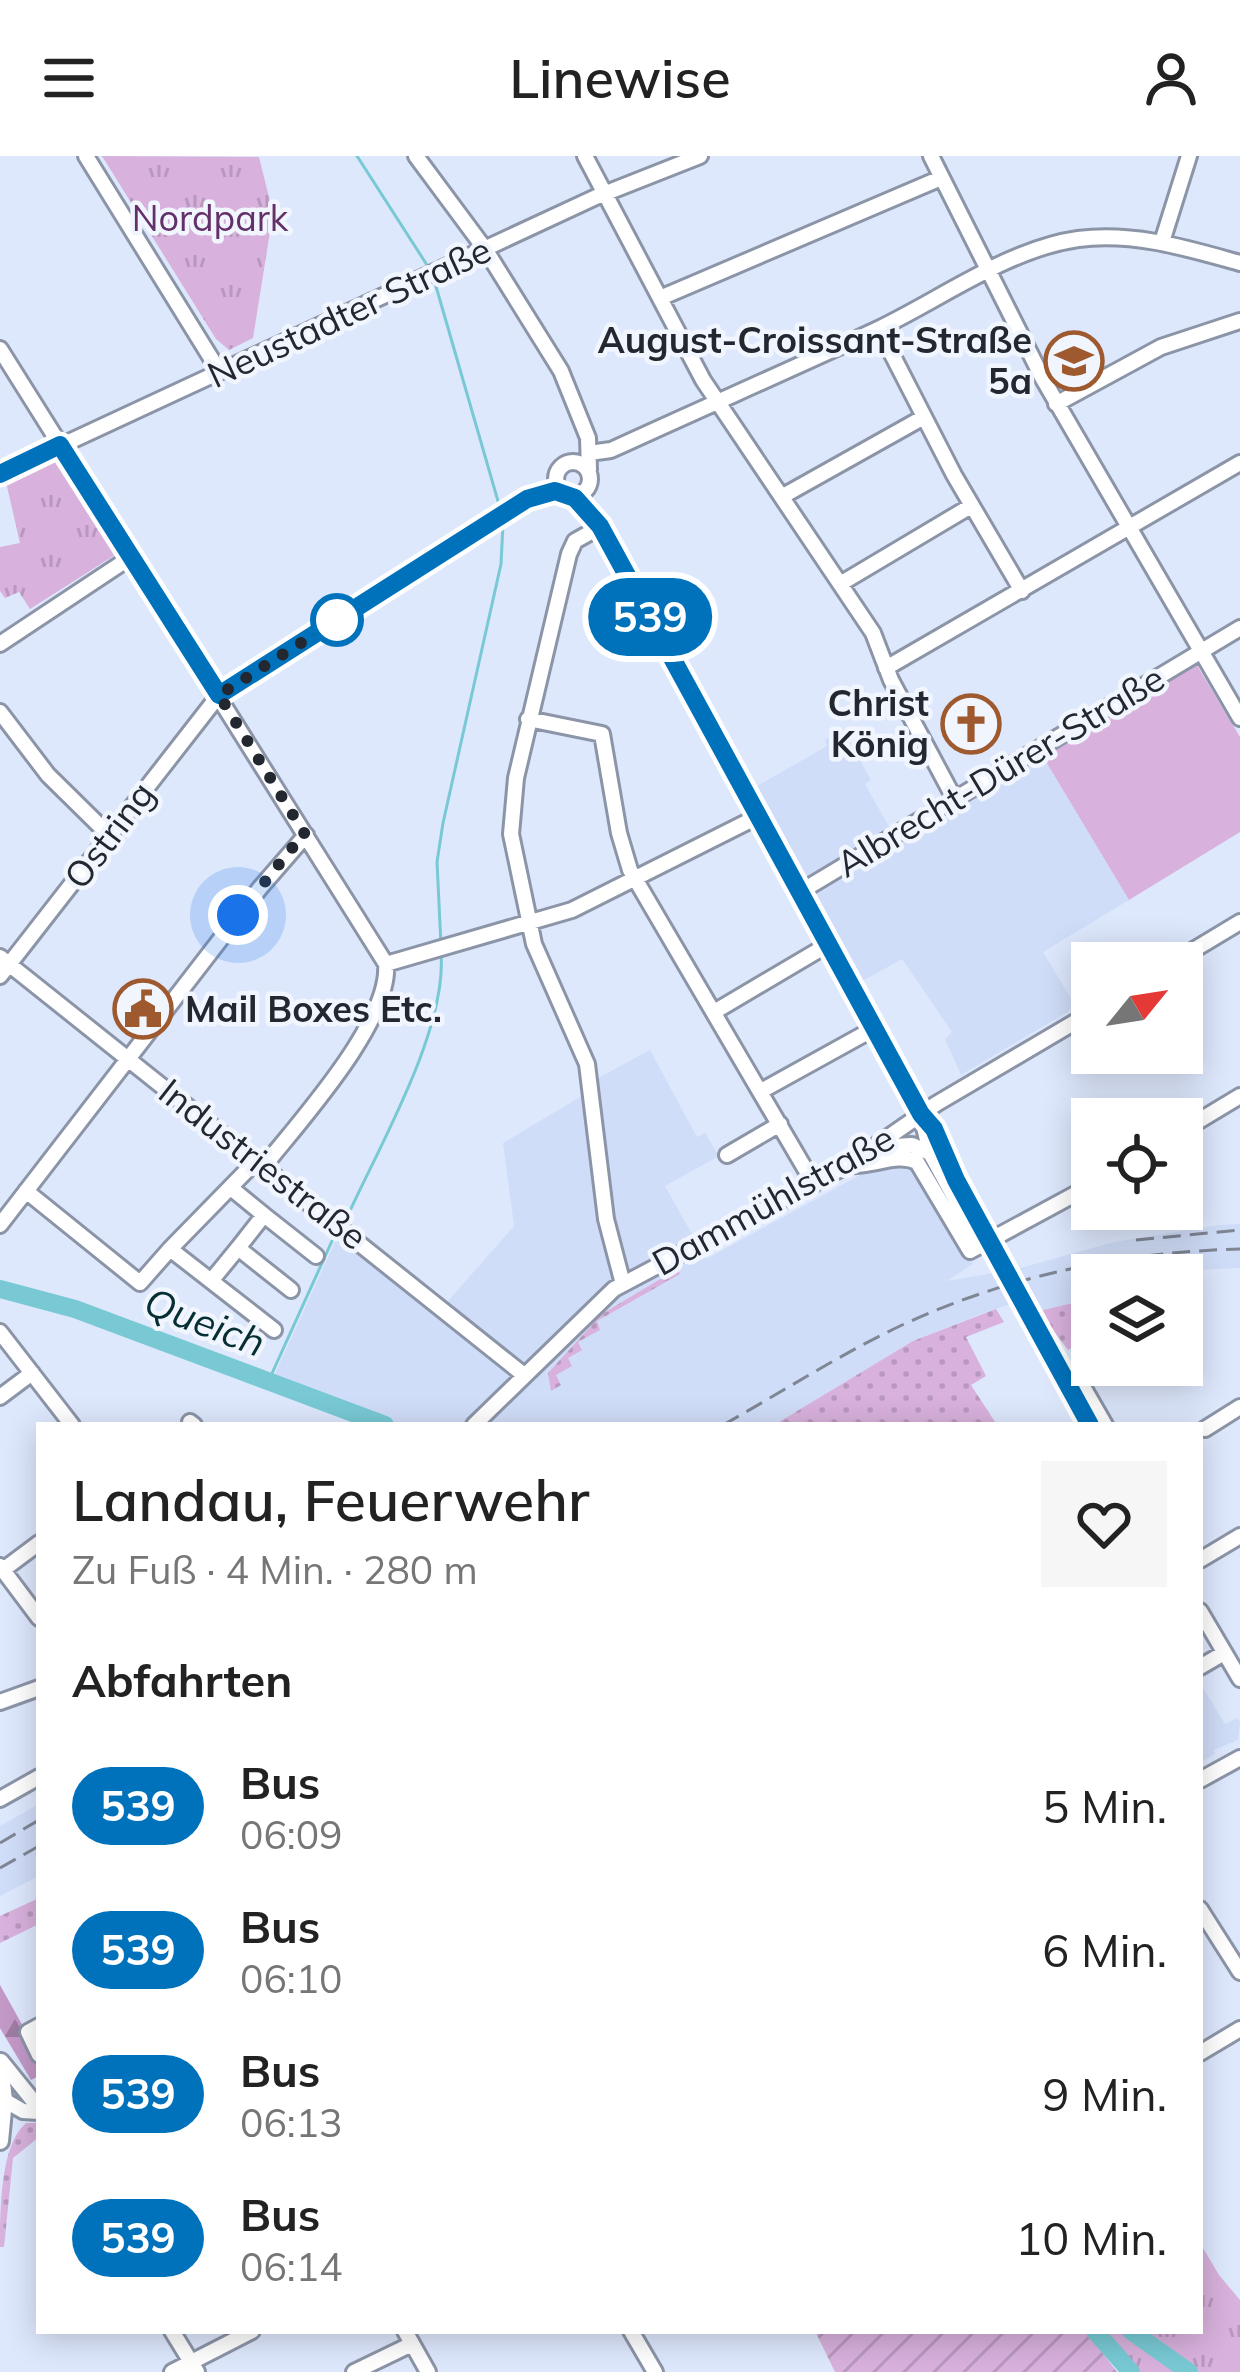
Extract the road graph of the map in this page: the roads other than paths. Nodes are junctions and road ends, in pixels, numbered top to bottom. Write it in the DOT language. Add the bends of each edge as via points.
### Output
graph roads {
  1 [pos="86,156"];
  2 [pos="416,156"];
  3 [pos="585,156"];
  4 [pos="700,156"];
  5 [pos="931,156"];
  6 [pos="1189,156"];
  7 [pos="941,178"];
  8 [pos="605,193"];
  9 [pos="1162,242"];
  10 [pos="485,249"];
  11 [pos="1240,263"];
  12 [pos="988,274"];
  13 [pos="660,298"];
  14 [pos="1240,321"];
  15 [pos="879,328"];
  16 [pos="0,349"];
  17 [pos="219,371"];
  18 [pos="717,400"];
  19 [pos="1057,404"];
  20 [pos="923,417"];
  21 [pos="582,422"];
  22 [pos="60,445"];
  23 [pos="589,453"];
  24 [pos="1240,463"];
  25 [pos="564,467"];
  26 [pos="0,474"];
  27 [pos="589,478"];
  28 [pos="567,494"];
  29 [pos="783,496"];
  30 [pos="520,504"];
  31 [pos="971,506"];
  32 [pos="600,526"];
  33 [pos="1129,529"];
  34 [pos="131,557"];
  35 [pos="840,584"];
  36 [pos="1022,591"];
  37 [pos="1240,628"];
  38 [pos="0,644"];
  39 [pos="1200,650"];
  40 [pos="886,668"];
  41 [pos="219,695"];
  42 [pos="0,712"];
  43 [pos="528,718"];
  44 [pos="1240,718"];
  45 [pos="955,798"];
  46 [pos="759,816"];
  47 [pos="109,835"];
  48 [pos="306,836"];
  49 [pos="635,881"];
  50 [pos="800,892"];
  51 [pos="1240,922"];
  52 [pos="529,926"];
  53 [pos="829,944"];
  54 [pos="1203,944"];
  55 [pos="386,964"];
  56 [pos="3,966"];
  57 [pos="714,1012"];
  58 [pos="1071,1025"];
  59 [pos="875,1028"];
  60 [pos="128,1058"];
  61 [pos="761,1091"];
  62 [pos="1240,1096"];
  63 [pos="921,1114"];
  64 [pos="1203,1118"];
  65 [pos="780,1124"];
  66 [pos="876,1147"];
  67 [pos="930,1153"];
  68 [pos="727,1155"];
  69 [pos="262,1162"];
  70 [pos="848,1165"];
  71 [pos="951,1183"];
  72 [pos="814,1184"];
  73 [pos="231,1188"];
  74 [pos="26,1191"];
  75 [pos="1071,1196"];
  76 [pos="264,1215"];
  77 [pos="0,1225"];
  78 [pos="238,1248"];
  79 [pos="170,1249"];
  80 [pos="316,1256"];
  81 [pos="212,1281"];
  82 [pos="623,1284"];
  83 [pos="291,1290"];
  84 [pos="274,1330"];
  85 [pos="0,1332"];
  86 [pos="32,1373"];
  87 [pos="524,1375"];
  88 [pos="1082,1386"];
  89 [pos="0,1397"];
  90 [pos="1240,1407"];
  91 [pos="70,1422"];
  92 [pos="477,1422"];
  93 [pos="1089,1422"];
  94 [pos="1090,1422"];
  95 [pos="1205,1429"];
  96 [pos="1240,1536"];
  97 [pos="36,1545"];
  98 [pos="1203,1558"];
  99 [pos="2,1568"];
  100 [pos="36,1614"];
  101 [pos="1203,1616"];
  102 [pos="1224,1653"];
  103 [pos="1203,1664"];
  104 [pos="1240,1679"];
  105 [pos="36,1692"];
  106 [pos="0,1702"];
  107 [pos="1240,1758"];
  108 [pos="1203,1778"];
  109 [pos="36,1779"];
  110 [pos="0,1799"];
  111 [pos="1203,1914"];
  112 [pos="1240,1972"];
  113 [pos="1240,2029"];
  114 [pos="1203,2052"];
  115 [pos="0,2063"];
  116 [pos="4,2100"];
  117 [pos="34,2107"];
  118 [pos="1,2136"];
  119 [pos="174,2334"];
  120 [pos="247,2334"];
  121 [pos="633,2334"];
  122 [pos="408,2337"];
  123 [pos="194,2367"];
  124 [pos="172,2372"];
  125 [pos="354,2372"];
  126 [pos="428,2372"];
  127 [pos="655,2372"];
  1 -- 17 [label="street"];
  2 -- 10 [label="street"];
  3 -- 8 [label="street"];
  4 -- 8 [label="street, Neustadter Straße"];
  5 -- 7 [label="street"];
  6 -- 9 [label="street"];
  7 -- 12 [label="street"];
  7 -- 13 [label="street"];
  8 -- 10 [label="street, Neustadter Straße"];
  8 -- 13 [label="street"];
  9 -- 11 [label="street"];
  9 -- 12 [label="street" via="1069,241"];
  10 -- 17 [label="street, Neustadter Straße"];
  10 -- 21 [label="street" via="561,371"];
  12 -- 15 [label="street"];
  12 -- 19 [label="street"];
  13 -- 18 [label="street"];
  14 -- 19 [label="street" via="1161,347"];
  15 -- 18 [label="street"];
  15 -- 20 [label="street"];
  16 -- 22 [label="street"];
  17 -- 22 [label="street, Neustadter Straße"];
  18 -- 23 [label="street"];
  18 -- 29 [label="street"];
  19 -- 33 [label="street"];
  20 -- 29 [label="street"];
  20 -- 31 [label="street"];
  21 -- 23 [label="street"];
  21 -- 25 [label="street"];
  22 -- 26 [label="street, Neustadter Straße"];
  22 -- 34 [label="street"];
  23 -- 27 [label="street"];
  24 -- 33 [label="street"];
  25 -- 27 [label="street" via="580,463"];
  25 -- 28 [label="street" via="556,482"];
  25 -- 30 [label="street, Ostring"];
  27 -- 28 [label="street"];
  27 -- 32 [label="street"];
  28 -- 30 [label="street"];
  28 -- 32 [label="street"];
  29 -- 35 [label="street"];
  30 -- 41 [label="street, Ostring"];
  31 -- 35 [label="street"];
  31 -- 36 [label="street"];
  32 -- 43 [label="street" via="572,544"];
  32 -- 46 [label="street"];
  33 -- 36 [label="street"];
  33 -- 39 [label="street"];
  34 -- 38 [label="street"];
  34 -- 41 [label="street"];
  35 -- 40 [label="street"];
  36 -- 40 [label="street"];
  37 -- 39 [label="street, Albrecht-Dürer-Straße"];
  39 -- 44 [label="street"];
  39 -- 45 [label="street, Albrecht-Dürer-Straße"];
  40 -- 45 [label="street"];
  41 -- 47 [label="street, Ostring"];
  41 -- 48 [label="street"];
  42 -- 47 [label="street" via="48,776"];
  43 -- 49 [label="street" via="602,734"];
  43 -- 52 [label="street" via="510,820"];
  45 -- 50 [label="street, Albrecht-Dürer-Straße"];
  46 -- 49 [label="street"];
  46 -- 50 [label="street"];
  47 -- 56 [label="street, Ostring"];
  48 -- 55 [label="street"];
  48 -- 60 [label="street"];
  49 -- 52 [label="street"];
  49 -- 57 [label="street"];
  50 -- 53 [label="street"];
  51 -- 54 [label="street"];
  52 -- 55 [label="street"];
  52 -- 82 [label="street" via="587,1064 606,1219"];
  53 -- 57 [label="street"];
  53 -- 59 [label="street"];
  55 -- 69 [label="street" via="358,1045"];
  56 -- 60 [label="street, Industriestraße"];
  57 -- 61 [label="street"];
  58 -- 63 [label="street, Dammühlstraße"];
  59 -- 61 [label="street"];
  59 -- 63 [label="street"];
  60 -- 69 [label="street, Industriestraße"];
  60 -- 74 [label="street"];
  61 -- 65 [label="street"];
  62 -- 64 [label="street"];
  63 -- 66 [label="street, Dammühlstraße"];
  63 -- 67 [label="street"];
  63 -- 71 [label="street" via="940,1142"];
  65 -- 68 [label="street"];
  65 -- 72 [label="street"];
  66 -- 67 [label="street"];
  66 -- 70 [label="street, Dammühlstraße"];
  67 -- 71 [label="street"];
  69 -- 73 [label="street"];
  69 -- 87 [label="street, Industriestraße"];
  70 -- 72 [label="street, Dammühlstraße"];
  70 -- 75 [label="street" via="912,1158 970,1251"];
  71 -- 93 [label="street, bridge"];
  72 -- 82 [label="street, Dammühlstraße"];
  73 -- 76 [label="street"];
  73 -- 79 [label="street"];
  74 -- 77 [label="street"];
  74 -- 79 [label="street" via="140,1283"];
  76 -- 78 [label="street"];
  76 -- 80 [label="street"];
  78 -- 81 [label="street"];
  78 -- 83 [label="street"];
  79 -- 81 [label="street"];
  81 -- 84 [label="street"];
  82 -- 87 [label="street, Dammühlstraße"];
  85 -- 86 [label="street"];
  86 -- 89 [label="street"];
  86 -- 91 [label="street"];
  87 -- 92 [label="street, Dammühlstraße"];
  88 -- 94 [label="street"];
  90 -- 95 [label="street"];
  96 -- 98 [label="street"];
  97 -- 99 [label="street"];
  99 -- 100 [label="street"];
  101 -- 102 [label="street"];
  102 -- 103 [label="street"];
  102 -- 104 [label="street"];
  105 -- 106 [label="street"];
  107 -- 108 [label="street"];
  109 -- 110 [label="street"];
  111 -- 112 [label="street"];
  113 -- 114 [label="street"];
  115 -- 116 [label="main road"];
  115 -- 117 [label="street"];
  116 -- 117 [label="street"];
  116 -- 118 [label="main road"];
  117 -- 118 [label="street"];
  119 -- 123 [label="street"];
  120 -- 123 [label="street"];
  121 -- 127 [label="street"];
  122 -- 125 [label="street"];
  122 -- 126 [label="street"];
  123 -- 124 [label="street"];
}
